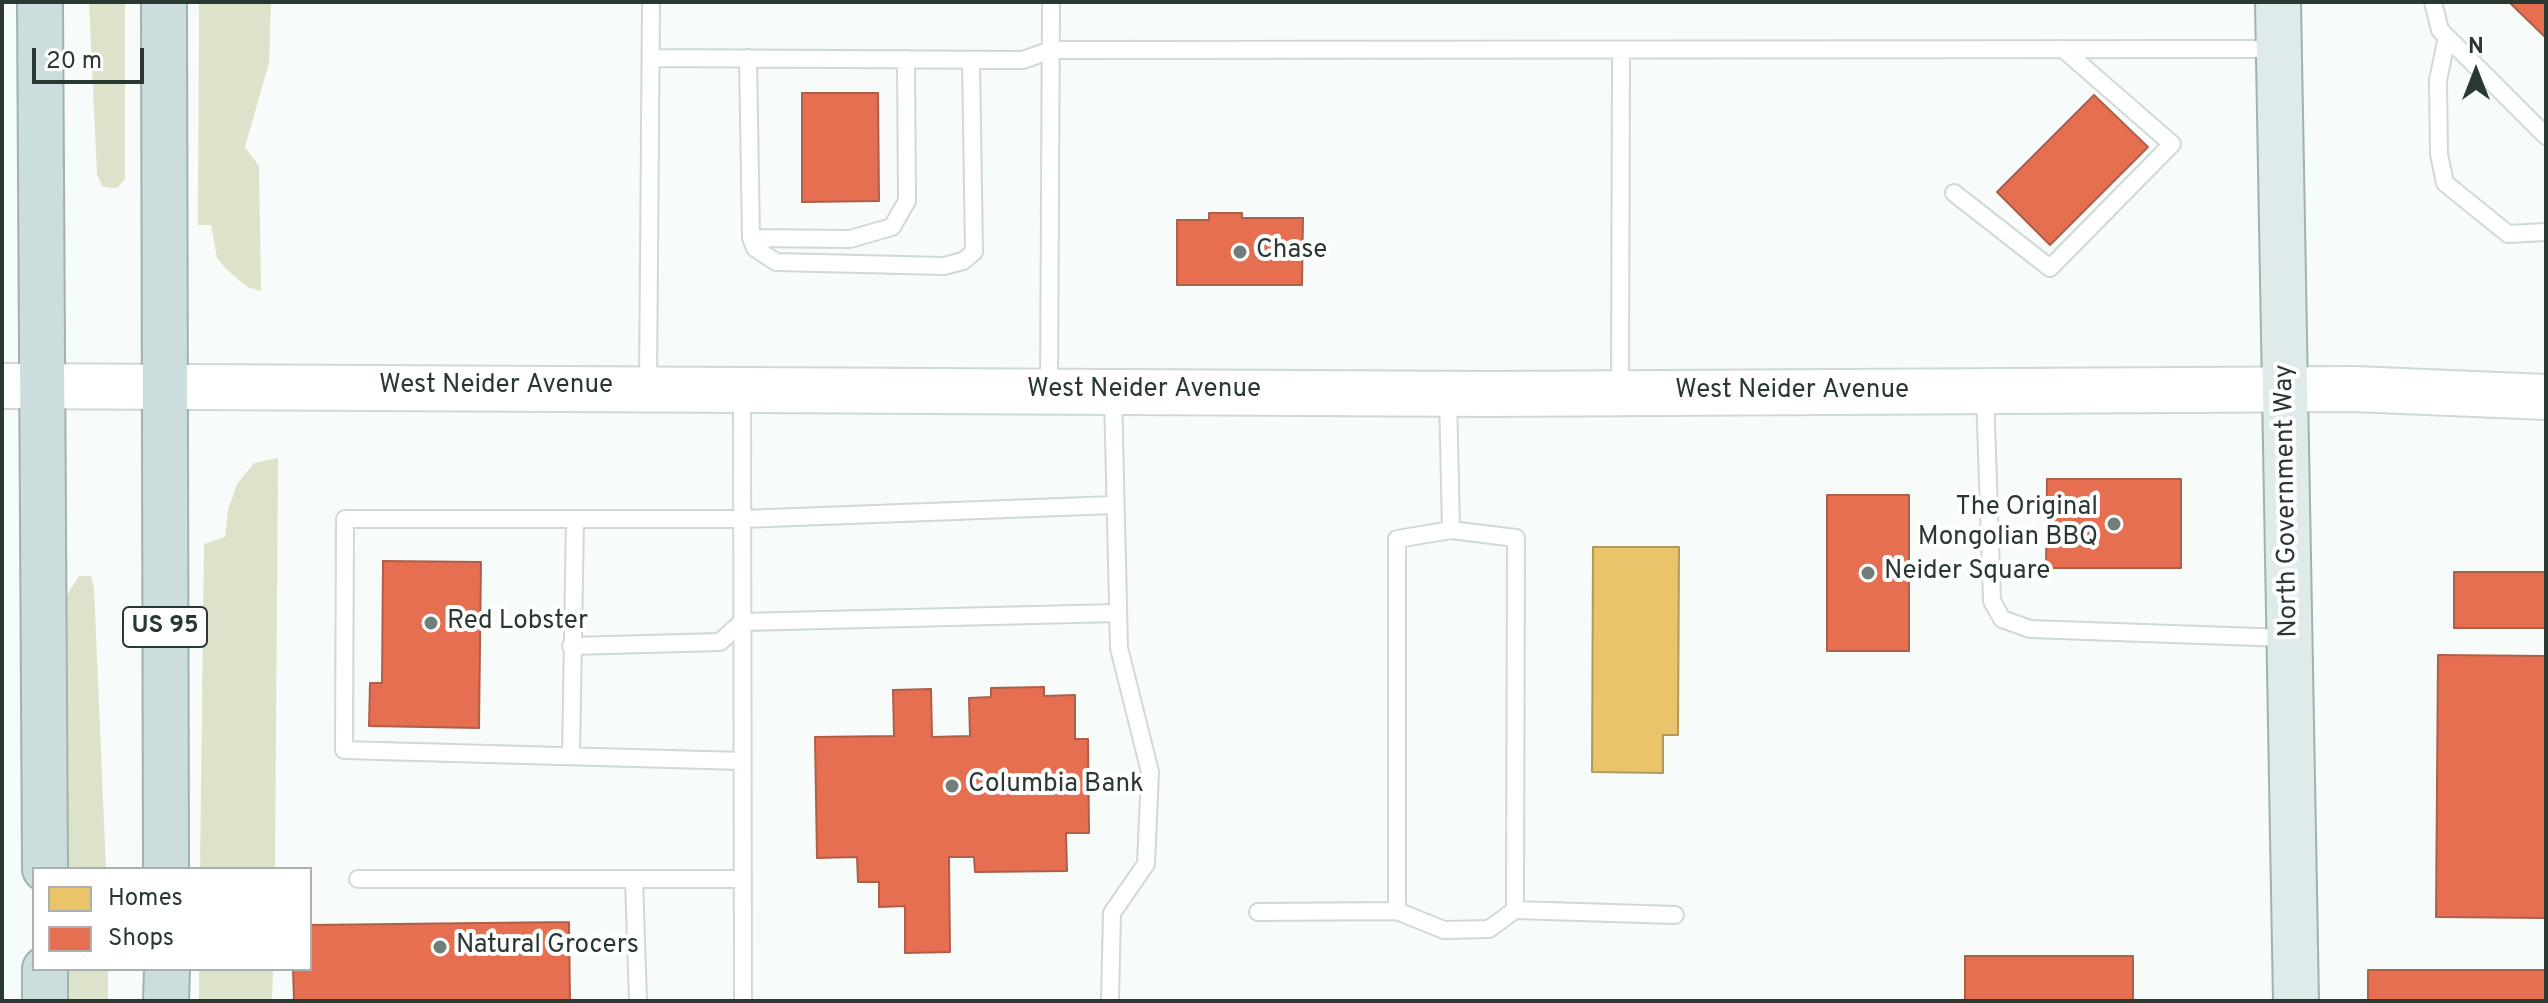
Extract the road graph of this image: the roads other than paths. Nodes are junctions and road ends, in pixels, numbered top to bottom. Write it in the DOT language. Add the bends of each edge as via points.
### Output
graph roads {
  1 [pos="40,2"];
  2 [pos="164,2"];
  3 [pos="651,2"];
  4 [pos="1051,2"];
  5 [pos="2278,2"];
  6 [pos="2433,2"];
  7 [pos="2447,37"];
  8 [pos="2063,49"];
  9 [pos="2279,49"];
  10 [pos="1051,50"];
  11 [pos="1621,50"];
  12 [pos="651,58"];
  13 [pos="748,58"];
  14 [pos="906,59"];
  15 [pos="971,60"];
  16 [pos="2546,136"];
  17 [pos="1954,193"];
  18 [pos="2546,232"];
  19 [pos="751,238"];
  20 [pos="22,386"];
  21 [pos="164,386"];
  22 [pos="648,387"];
  23 [pos="742,387"];
  24 [pos="1049,390"];
  25 [pos="2286,390"];
  26 [pos="1113,391"];
  27 [pos="1985,391"];
  28 [pos="1448,393"];
  29 [pos="1620,393"];
  30 [pos="2546,397"];
  31 [pos="1114,505"];
  32 [pos="575,519"];
  33 [pos="742,519"];
  34 [pos="1451,530"];
  35 [pos="1117,613"];
  36 [pos="742,622"];
  37 [pos="2290,638"];
  38 [pos="571,646"];
  39 [pos="571,756"];
  40 [pos="742,761"];
  41 [pos="45,867"];
  42 [pos="166,867"];
  43 [pos="358,879"];
  44 [pos="634,879"];
  45 [pos="743,879"];
  46 [pos="1515,910"];
  47 [pos="1397,911"];
  48 [pos="1258,912"];
  49 [pos="1675,915"];
  50 [pos="45,971"];
  51 [pos="167,971"];
  52 [pos="45,1001"];
  53 [pos="166,1001"];
  54 [pos="638,1001"];
  55 [pos="743,1001"];
  56 [pos="1110,1001"];
  57 [pos="2296,1001"];
  1 -- 20 [label="highway"];
  2 -- 21 [label="highway, US 95"];
  3 -- 12 [label="lane"];
  4 -- 10 [label="lane"];
  5 -- 9 [label="main road, North Government Way"];
  6 -- 7 [label="lane"];
  7 -- 16 [label="lane"];
  7 -- 18 [label="lane" via="2438,80 2439,154 2445,183 2508,234"];
  8 -- 9 [label="lane"];
  8 -- 11 [label="lane"];
  8 -- 17 [label="lane" via="2172,144 2050,268"];
  9 -- 25 [label="main road, North Government Way"];
  10 -- 11 [label="lane"];
  10 -- 15 [label="lane" via="1023,60"];
  10 -- 24 [label="lane"];
  11 -- 29 [label="lane"];
  12 -- 13 [label="lane"];
  12 -- 22 [label="lane"];
  13 -- 14 [label="lane"];
  13 -- 19 [label="lane"];
  14 -- 15 [label="lane"];
  14 -- 19 [label="lane" via="907,201 892,227 850,239"];
  15 -- 19 [label="lane" via="974,252 963,261 944,266 776,262 763,257"];
  20 -- 21 [label="main road, West Neider Avenue"];
  20 -- 41 [label="highway"];
  21 -- 22 [label="main road, West Neider Avenue"];
  21 -- 42 [label="highway, US 95"];
  22 -- 23 [label="main road, West Neider Avenue"];
  23 -- 24 [label="main road, West Neider Avenue"];
  23 -- 33 [label="lane"];
  24 -- 26 [label="main road, West Neider Avenue"];
  25 -- 27 [label="main road, West Neider Avenue"];
  25 -- 30 [label="main road, West Neider Avenue"];
  25 -- 37 [label="main road, North Government Way"];
  26 -- 28 [label="main road, West Neider Avenue"];
  26 -- 31 [label="lane"];
  27 -- 29 [label="main road, West Neider Avenue"];
  27 -- 37 [label="lane" via="1992,601 2002,619 2030,629"];
  28 -- 29 [label="main road, West Neider Avenue"];
  28 -- 34 [label="lane"];
  31 -- 33 [label="lane"];
  31 -- 35 [label="lane"];
  32 -- 33 [label="lane"];
  32 -- 38 [label="lane"];
  32 -- 39 [label="lane" via="345,519 344,750"];
  33 -- 36 [label="lane"];
  34 -- 46 [label="lane" via="1516,538"];
  34 -- 47 [label="lane" via="1397,539"];
  35 -- 36 [label="lane"];
  35 -- 56 [label="lane" via="1119,648 1150,772 1146,864 1112,913"];
  36 -- 38 [label="lane" via="720,642"];
  36 -- 40 [label="lane"];
  37 -- 57 [label="main road, North Government Way"];
  38 -- 39 [label="lane"];
  39 -- 40 [label="lane"];
  40 -- 45 [label="lane"];
  43 -- 44 [label="lane"];
  44 -- 45 [label="lane"];
  44 -- 54 [label="lane"];
  45 -- 55 [label="lane"];
  46 -- 47 [label="lane" via="1489,929 1444,930"];
  46 -- 49 [label="lane"];
  47 -- 48 [label="lane"];
  50 -- 52 [label="highway"];
  51 -- 53 [label="highway"];
}
